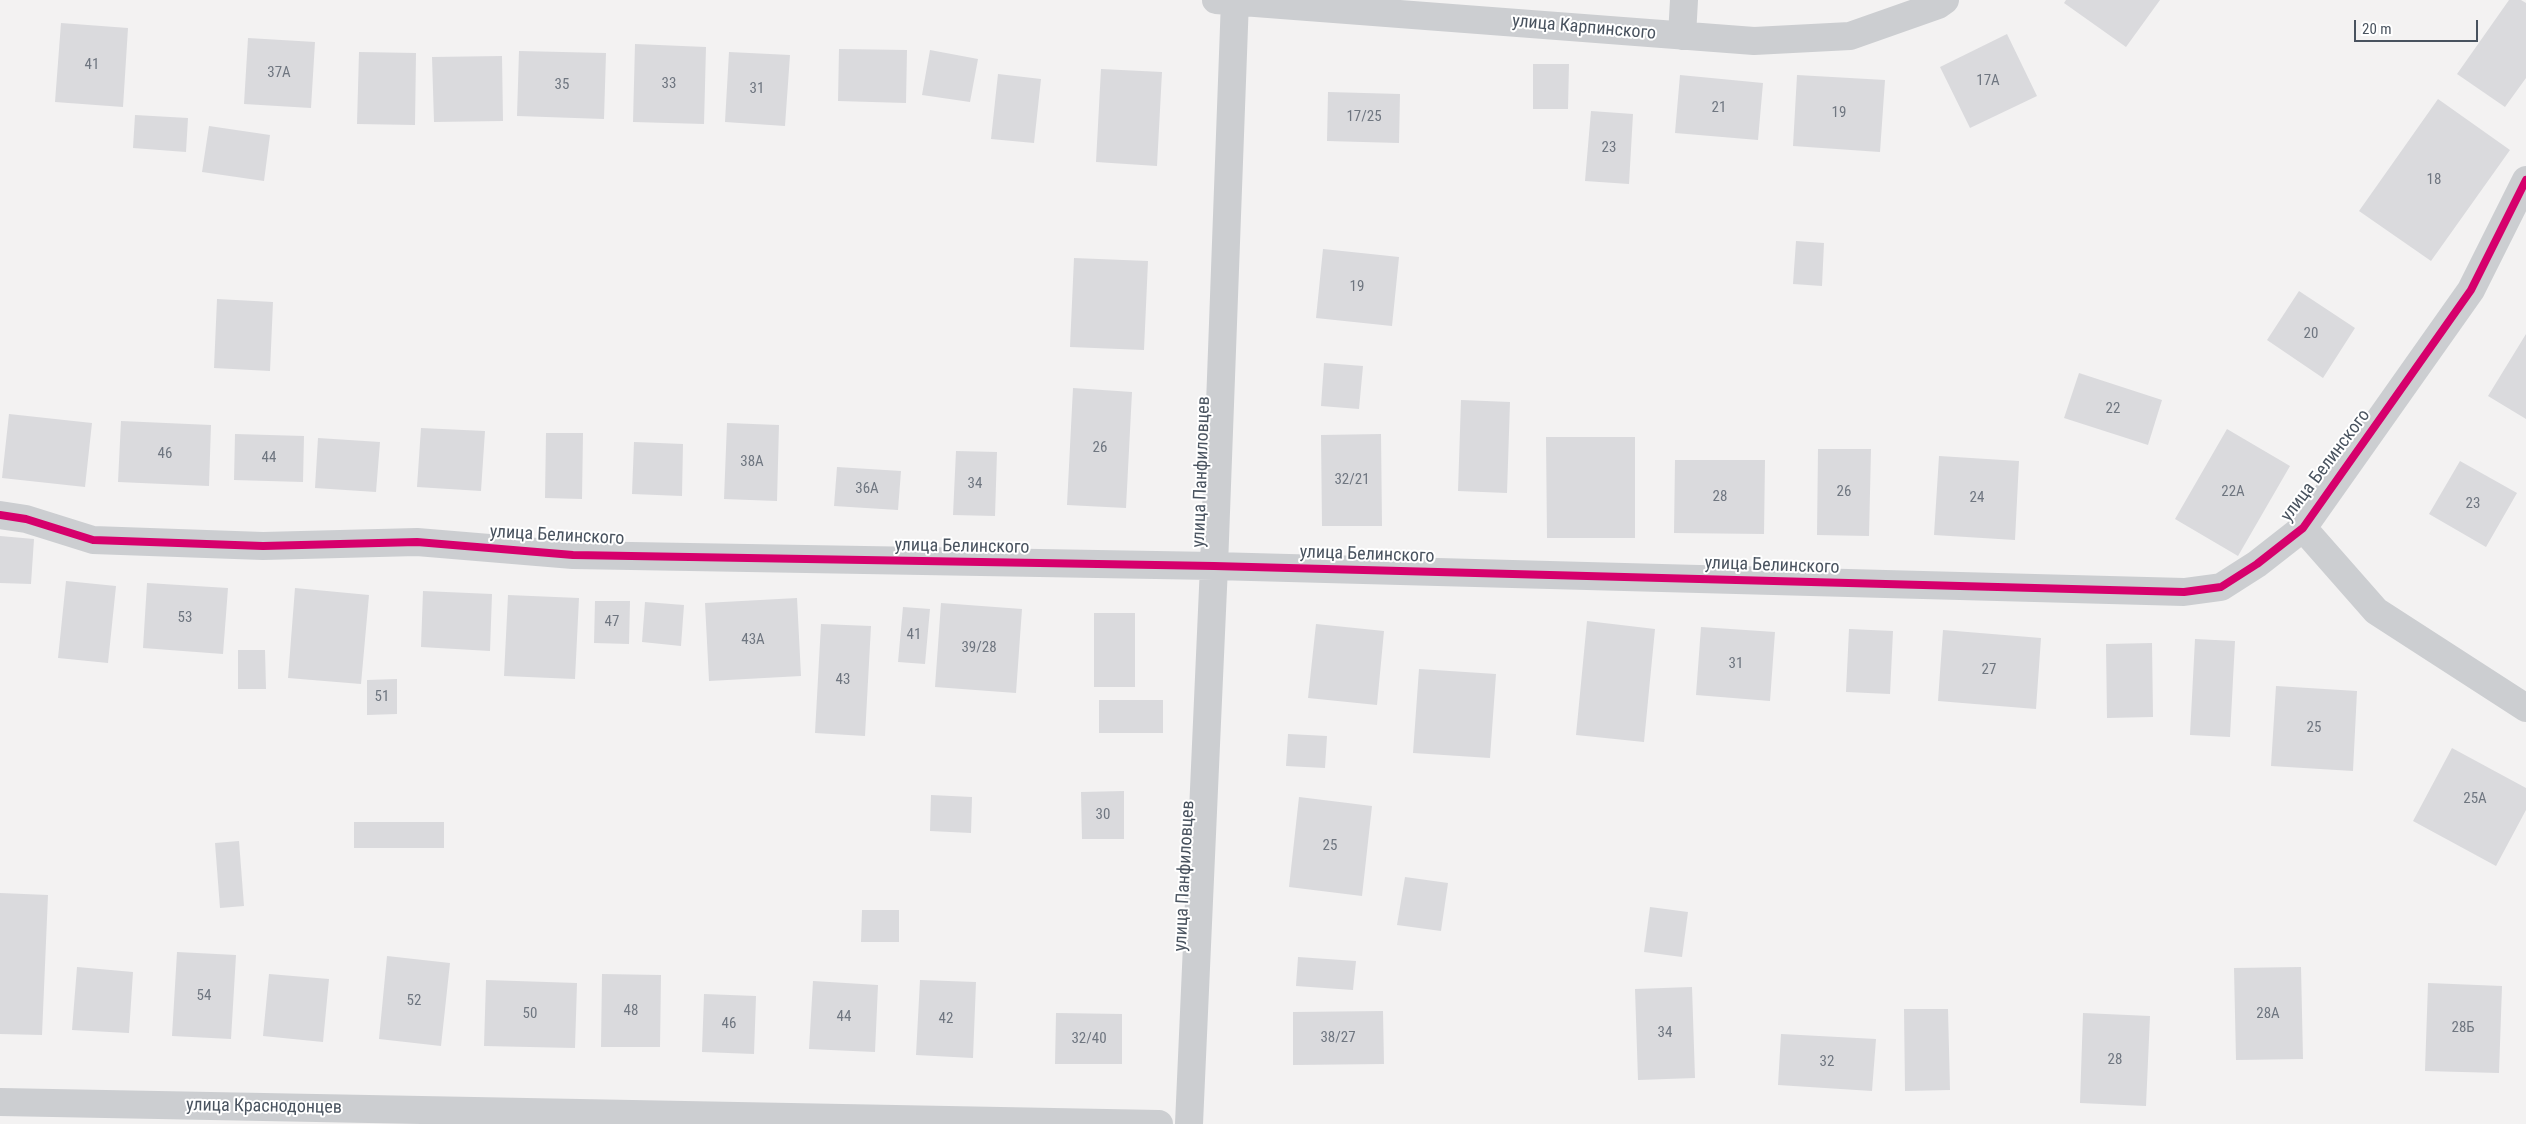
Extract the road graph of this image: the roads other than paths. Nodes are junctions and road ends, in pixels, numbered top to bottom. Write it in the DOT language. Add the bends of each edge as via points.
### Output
graph roads {
  1 [pos="1216,0"];
  2 [pos="1235,0"];
  3 [pos="1684,0"];
  4 [pos="1945,0"];
  5 [pos="1682,36"];
  6 [pos="2526,180"];
  7 [pos="0,515"];
  8 [pos="2303,528"];
  9 [pos="1214,566"];
  10 [pos="2526,708"];
  11 [pos="0,1102"];
  12 [pos="1159,1124"];
  13 [pos="1189,1124"];
  1 -- 2 [label="street, улица Карпинского"];
  2 -- 5 [label="street, улица Карпинского"];
  2 -- 9 [label="street, улица Панфиловцев"];
  3 -- 5 [label="street"];
  4 -- 5 [label="street, улица Карпинского" via="1850,36 1754,41"];
  6 -- 8 [label="street, улица Белинского" via="2471,290"];
  7 -- 9 [label="street, улица Белинского" via="26,519 93,540 263,546 417,542 573,555"];
  8 -- 9 [label="street, улица Белинского" via="2257,564 2221,586 2184,592"];
  8 -- 10 [label="street" via="2376,611"];
  9 -- 13 [label="street, улица Панфиловцев"];
  11 -- 12 [label="street, улица Краснодонцев"];
}
